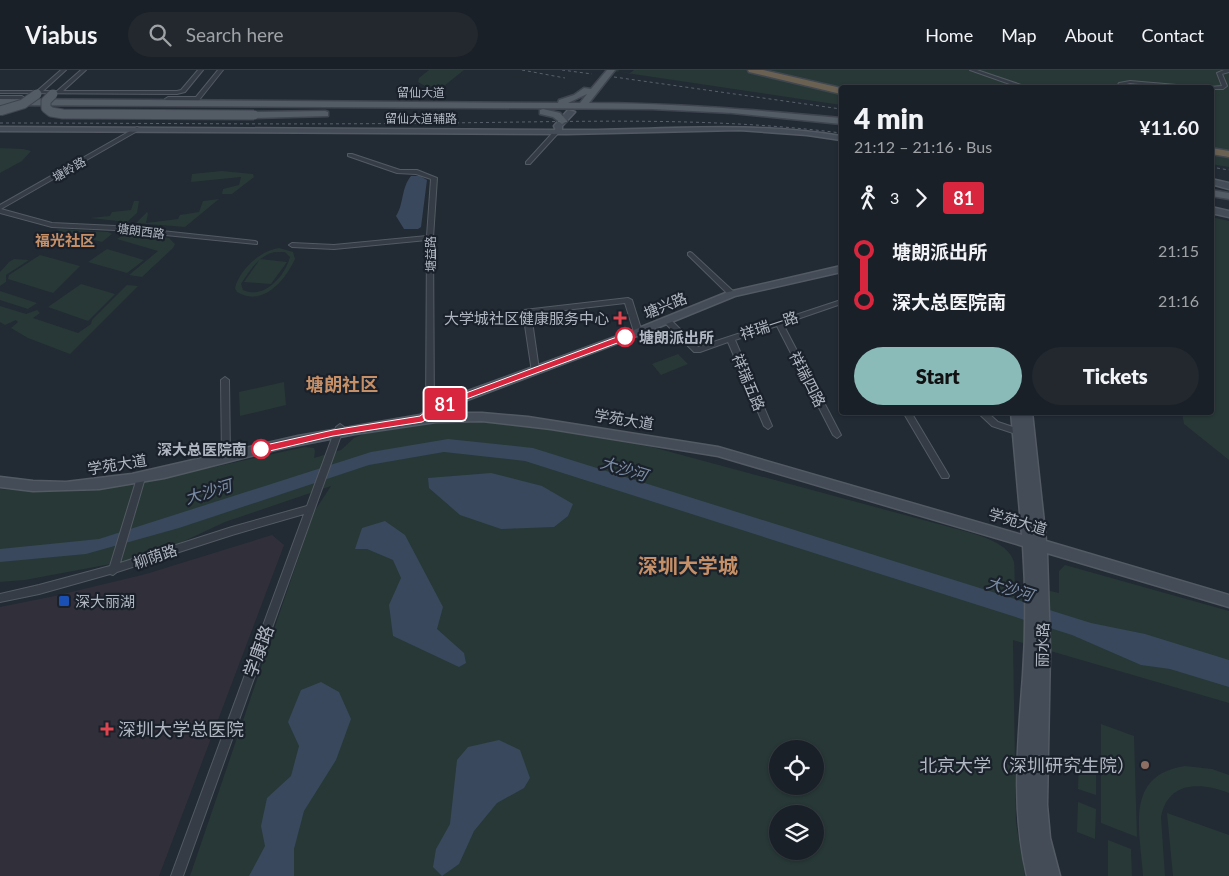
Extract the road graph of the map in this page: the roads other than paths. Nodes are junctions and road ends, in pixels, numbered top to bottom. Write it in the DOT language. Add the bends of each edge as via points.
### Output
graph roads {
  1 [pos="64,70"];
  2 [pos="84,70"];
  3 [pos="201,70"];
  4 [pos="221,70"];
  5 [pos="604,70"];
  6 [pos="612,70"];
  7 [pos="752,70"];
  8 [pos="775,70"];
  9 [pos="972,70"];
  10 [pos="1229,70"];
  11 [pos="839,85"];
  12 [pos="1019,85"];
  13 [pos="1120,85"];
  14 [pos="1165,85"];
  15 [pos="1214,88"];
  16 [pos="590,91"];
  17 [pos="839,91"];
  18 [pos="0,92"];
  19 [pos="38,93"];
  20 [pos="56,93"];
  21 [pos="0,98"];
  22 [pos="195,101"];
  23 [pos="0,102"];
  24 [pos="527,106"];
  25 [pos="616,106"];
  26 [pos="576,108"];
  27 [pos="0,110"];
  28 [pos="395,111"];
  29 [pos="543,112"];
  30 [pos="839,121"];
  31 [pos="559,127"];
  32 [pos="839,127"];
  33 [pos="0,128"];
  34 [pos="137,129"];
  35 [pos="839,137"];
  36 [pos="1214,152"];
  37 [pos="350,154"];
  38 [pos="1229,154"];
  39 [pos="1214,158"];
  40 [pos="1229,161"];
  41 [pos="528,163"];
  42 [pos="1214,182"];
  43 [pos="1229,186"];
  44 [pos="1214,188"];
  45 [pos="1229,190"];
  46 [pos="1214,194"];
  47 [pos="1229,196"];
  48 [pos="0,209"];
  49 [pos="1214,210"];
  50 [pos="1229,212"];
  51 [pos="430,238"];
  52 [pos="254,243"];
  53 [pos="292,245"];
  54 [pos="690,254"];
  55 [pos="839,269"];
  56 [pos="732,294"];
  57 [pos="839,304"];
  58 [pos="667,321"];
  59 [pos="779,322"];
  60 [pos="638,332"];
  61 [pos="730,338"];
  62 [pos="535,370"];
  63 [pos="225,380"];
  64 [pos="456,405"];
  65 [pos="909,415"];
  66 [pos="984,415"];
  67 [pos="1017,415"];
  68 [pos="1026,415"];
  69 [pos="428,416"];
  70 [pos="768,426"];
  71 [pos="339,429"];
  72 [pos="1019,432"];
  73 [pos="837,435"];
  74 [pos="226,455"];
  75 [pos="0,474"];
  76 [pos="946,476"];
  77 [pos="141,478"];
  78 [pos="0,482"];
  79 [pos="310,509"];
  80 [pos="1034,540"];
  81 [pos="114,569"];
  82 [pos="1229,593"];
  83 [pos="0,598"];
  84 [pos="1229,601"];
  85 [pos="1038,648"];
  86 [pos="176,876"];
  87 [pos="1036,876"];
  88 [pos="1051,876"];
  1 -- 19 [label="street"];
  2 -- 20 [label="street"];
  3 -- 20 [label="street" via="180,92"];
  4 -- 22 [label="street"];
  5 -- 16 [label="main road"];
  6 -- 16 [label="main road"];
  7 -- 17 [label="highway"];
  8 -- 11 [label="highway"];
  9 -- 12 [label="street"];
  10 -- 15 [label="street" via="1219,73 1225,86"];
  13 -- 14 [label="street" via="1130,82"];
  16 -- 24 [label="main road" via="570,100"];
  16 -- 25 [label="main road" via="594,101"];
  16 -- 26 [label="main road"];
  18 -- 19 [label="street"];
  19 -- 20 [label="street"];
  19 -- 27 [label="main road, bridge" via="22,104"];
  20 -- 28 [label="main road, bridge" via="46,101 46,108 63,114 254,115"];
  21 -- 22 [label="street"];
  22 -- 23 [label="main road, 留仙大道"];
  22 -- 24 [label="main road, 留仙大道"];
  24 -- 26 [label="main road, 留仙大道"];
  25 -- 26 [label="main road, 留仙大道"];
  25 -- 30 [label="main road, 留仙大道" via="732,110"];
  26 -- 29 [label="main road, 留仙大道"];
  26 -- 31 [label="main road"];
  26 -- 32 [label="main road, 留仙大道" via="735,116"];
  27 -- 28 [label="main road, 留仙大道"];
  28 -- 29 [label="main road, 留仙大道"];
  29 -- 31 [label="main road" via="561,118"];
  31 -- 33 [label="main road, 留仙大道辅路"];
  31 -- 34 [label="main road, 留仙大道辅路"];
  31 -- 35 [label="main road, 留仙大道辅路" via="743,127"];
  31 -- 41 [label="street"];
  33 -- 34 [label="main road, 留仙大道辅路"];
  34 -- 48 [label="street, 塘岭路"];
  36 -- 38 [label="highway"];
  37 -- 51 [label="street, 塘益路" via="399,172 417,172 434,178"];
  39 -- 40 [label="highway"];
  42 -- 43 [label="main road"];
  44 -- 45 [label="main road"];
  46 -- 47 [label="main road"];
  48 -- 52 [label="street, 塘朗西路" via="52,225 115,228"];
  49 -- 50 [label="main road"];
  51 -- 53 [label="street" via="334,247"];
  51 -- 69 [label="street, 塘益路"];
  54 -- 56 [label="street"];
  55 -- 56 [label="main road, 塘兴路"];
  56 -- 58 [label="main road, 塘兴路"];
  57 -- 59 [label="street, 祥瑞一路"];
  58 -- 60 [label="main road, 塘兴路"];
  58 -- 61 [label="street, 祥瑞一路" via="698,350"];
  59 -- 61 [label="street, 祥瑞一路"];
  59 -- 73 [label="street, 祥瑞四路"];
  60 -- 62 [label="main road, 塘兴路"];
  60 -- 62 [label="street" via="628,300 527,312"];
  61 -- 70 [label="street, 祥瑞五路"];
  62 -- 64 [label="main road, 塘兴路"];
  63 -- 74 [label="street"];
  64 -- 69 [label="main road, 学苑大道"];
  64 -- 80 [label="main road, 学苑大道" via="714,444"];
  65 -- 76 [label="street"];
  66 -- 72 [label="street" via="995,424"];
  67 -- 72 [label="main road, 丽水路"];
  68 -- 80 [label="main road, 丽水路"];
  69 -- 71 [label="main road, 学苑大道"];
  69 -- 80 [label="main road, 学苑大道" via="503,418 714,450"];
  71 -- 74 [label="main road, 学苑大道"];
  71 -- 79 [label="street, 学康路"];
  72 -- 80 [label="main road, 丽水路"];
  74 -- 75 [label="main road, 学苑大道" via="101,478 57,480"];
  74 -- 77 [label="main road, 学苑大道"];
  77 -- 78 [label="main road, 学苑大道" via="70,487"];
  77 -- 81 [label="street"];
  79 -- 81 [label="street, 柳荫路"];
  79 -- 86 [label="street, 学康路"];
  80 -- 82 [label="main road, 学苑大道"];
  80 -- 84 [label="main road, 学苑大道"];
  80 -- 85 [label="main road, 丽水路"];
  81 -- 83 [label="street, 柳荫路"];
  85 -- 87 [label="main road, 丽水路" via="1026,806"];
  85 -- 88 [label="main road, 丽水路" via="1038,805 1041,838"];
}
